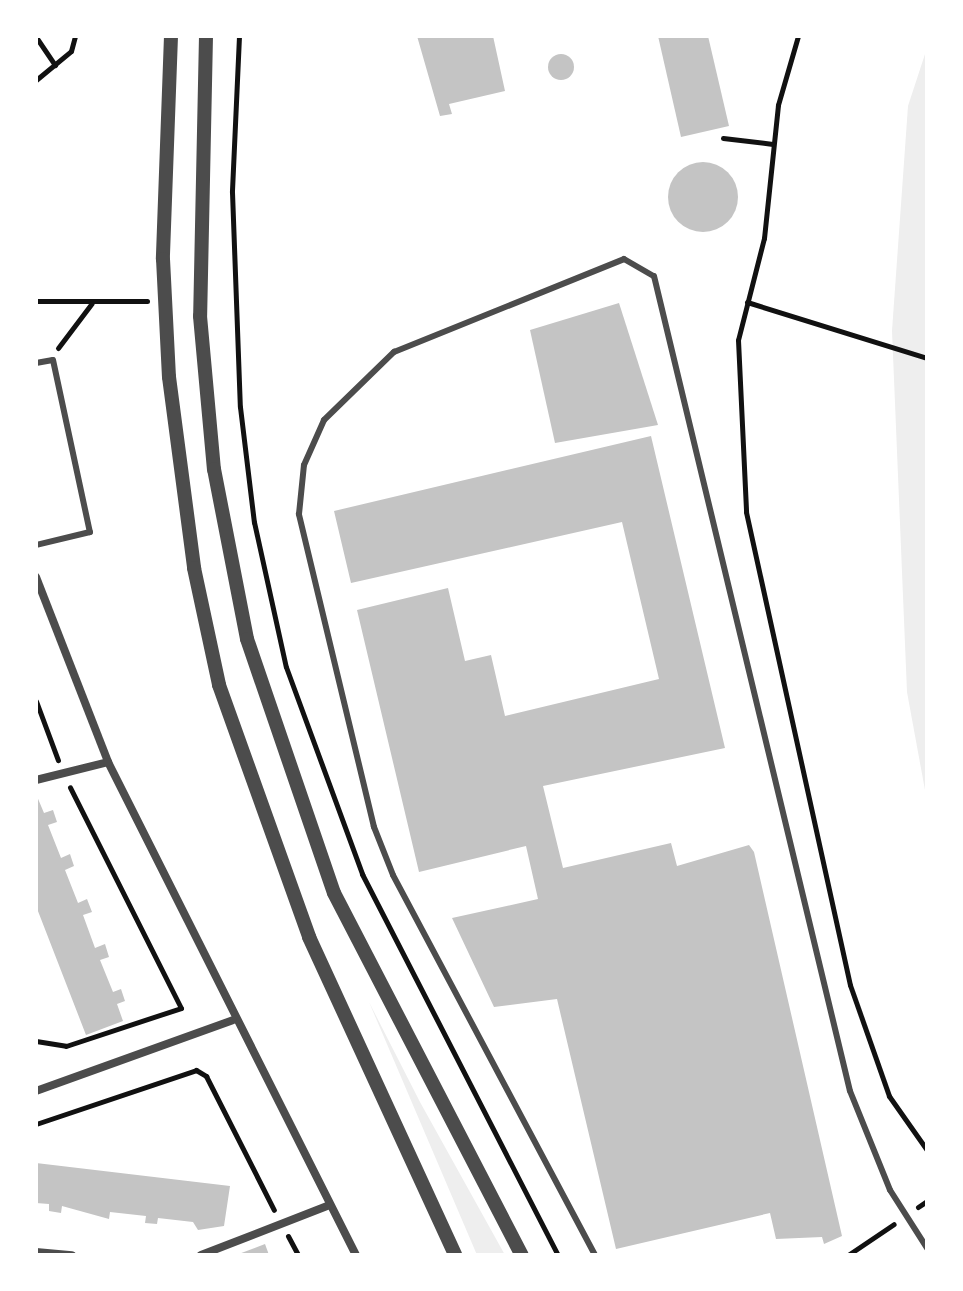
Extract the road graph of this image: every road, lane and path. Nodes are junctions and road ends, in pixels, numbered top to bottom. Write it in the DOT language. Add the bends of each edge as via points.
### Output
graph roads {
  1 [pos="75,36"];
  2 [pos="171,36"];
  3 [pos="206,36"];
  4 [pos="798,36"];
  5 [pos="36,37"];
  6 [pos="55,65"];
  7 [pos="36,80"];
  8 [pos="723,138"];
  9 [pos="773,144"];
  10 [pos="222,298"];
  11 [pos="234,298"];
  12 [pos="36,301"];
  13 [pos="747,302"];
  14 [pos="92,303"];
  15 [pos="107,303"];
  16 [pos="927,358"];
  17 [pos="53,360"];
  18 [pos="36,363"];
  19 [pos="36,545"];
  20 [pos="36,577"];
  21 [pos="36,701"];
  22 [pos="108,762"];
  23 [pos="62,770"];
  24 [pos="36,780"];
  25 [pos="233,1020"];
  26 [pos="38,1043"];
  27 [pos="36,1091"];
  28 [pos="36,1124"];
  29 [pos="927,1150"];
  30 [pos="927,1201"];
  31 [pos="330,1205"];
  32 [pos="905,1217"];
  33 [pos="281,1223"];
  34 [pos="927,1248"];
  35 [pos="36,1252"];
  36 [pos="72,1255"];
  37 [pos="201,1255"];
  38 [pos="298,1255"];
  39 [pos="356,1255"];
  40 [pos="455,1255"];
  41 [pos="522,1255"];
  42 [pos="595,1255"];
  43 [pos="848,1255"];
  1 -- 6 [label="path" via="71,51"];
  2 -- 40 [label="street" via="163,246 169,377 192,553 219,685 309,937"];
  3 -- 41 [label="street" via="200,316 214,469 247,639 334,893"];
  4 -- 9 [label="path"];
  5 -- 6 [label="path"];
  6 -- 7 [label="path"];
  8 -- 9 [label="path"];
  9 -- 13 [label="path" via="764,238"];
  10 -- 11 [label="path"];
  12 -- 14 [label="path"];
  13 -- 16 [label="path"];
  13 -- 29 [label="path" via="738,340 746,512 789,715 850,985 889,1096"];
  14 -- 15 [label="path"];
  14 -- 17 [label="path"];
  17 -- 18 [label="lane"];
  17 -- 19 [label="lane" via="90,532"];
  20 -- 22 [label="street"];
  21 -- 23 [label="path"];
  22 -- 23 [label="street"];
  22 -- 25 [label="street"];
  23 -- 24 [label="street"];
  23 -- 26 [label="path" via="181,1008 66,1046"];
  25 -- 27 [label="street"];
  25 -- 31 [label="street"];
  28 -- 33 [label="path" via="196,1070 206,1076"];
  30 -- 32 [label="path"];
  31 -- 33 [label="street"];
  31 -- 39 [label="street"];
  32 -- 34 [label="lane"];
  32 -- 42 [label="lane" via="850,1091 654,276 624,259 394,352 324,420 304,465 299,514 374,827 393,875"];
  32 -- 43 [label="path"];
  33 -- 37 [label="street"];
  33 -- 38 [label="path"];
  35 -- 36 [label="street"];
}
